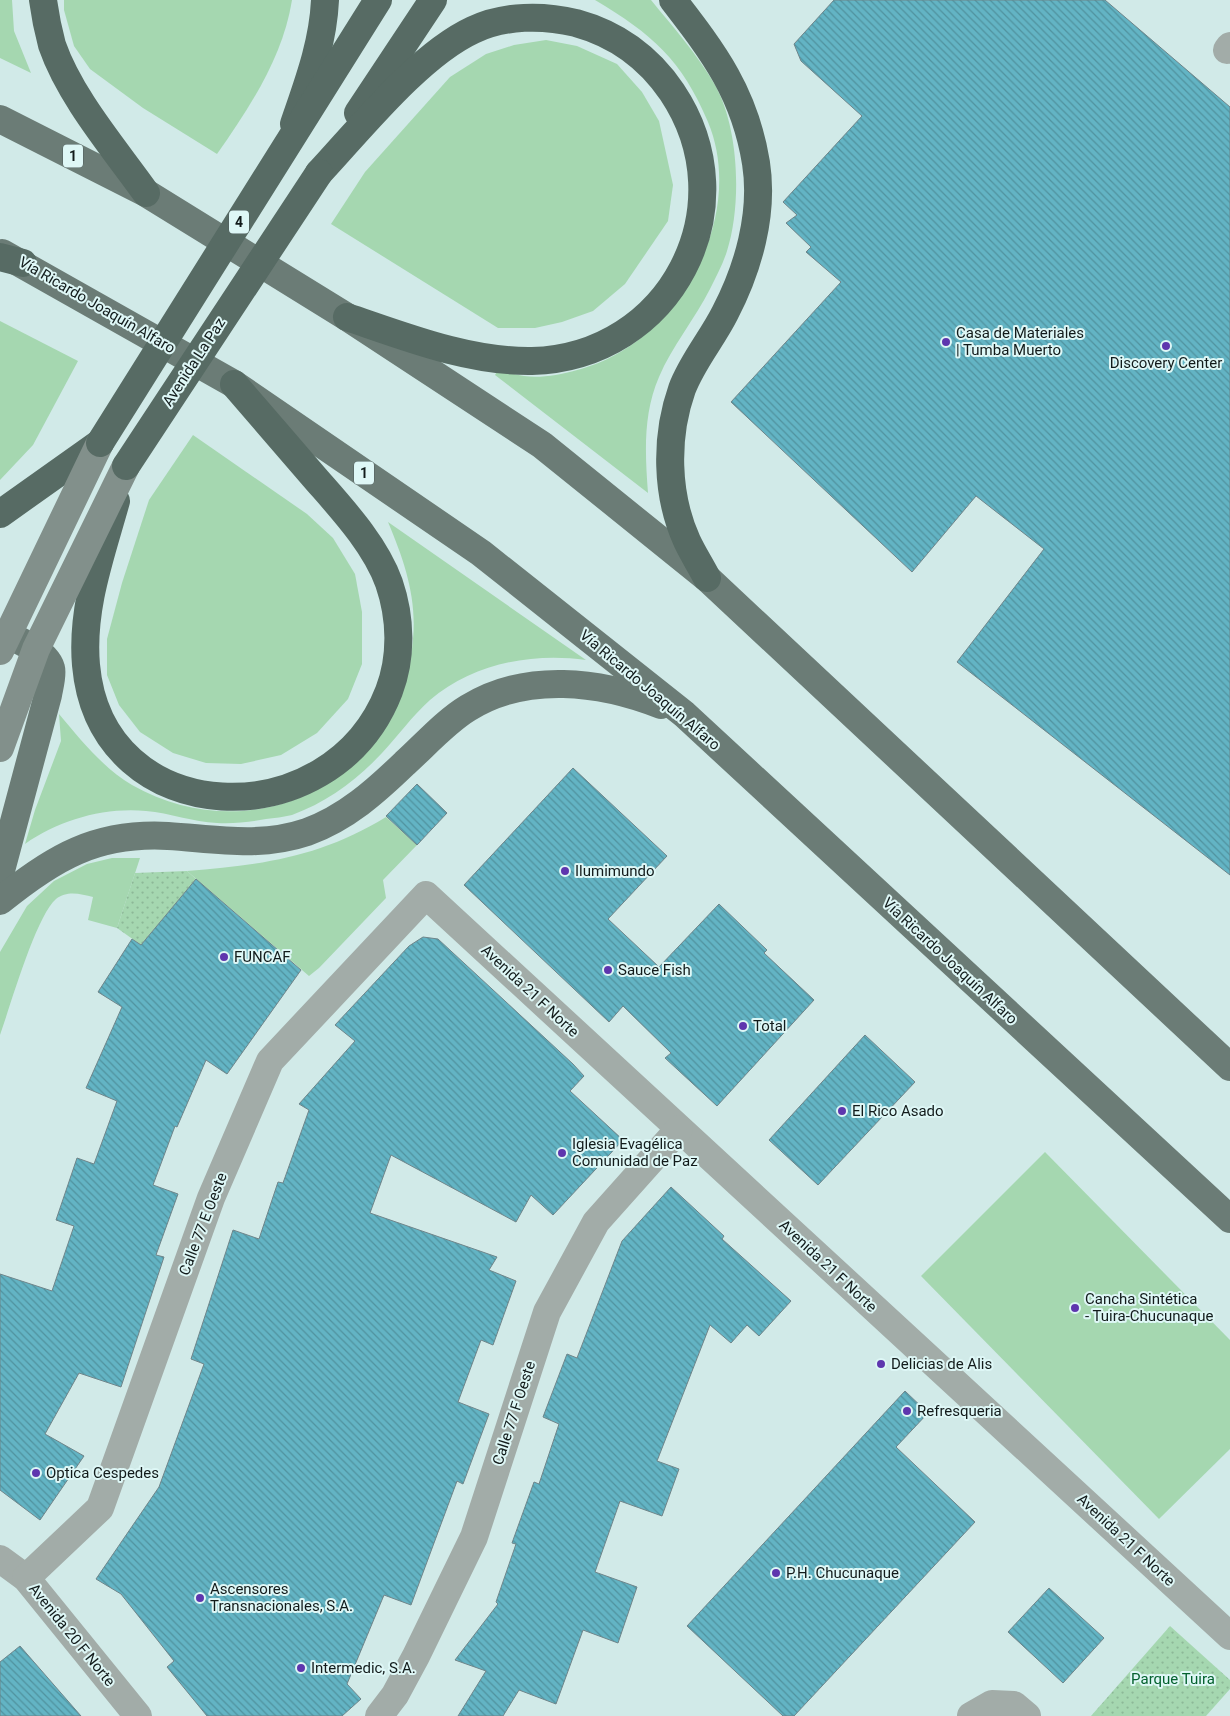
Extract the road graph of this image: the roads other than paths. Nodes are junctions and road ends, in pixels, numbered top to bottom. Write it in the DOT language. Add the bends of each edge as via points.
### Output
graph roads {
  1 [pos="43,0"];
  2 [pos="325,0"];
  3 [pos="378,0"];
  4 [pos="432,0"];
  5 [pos="673,0"];
  6 [pos="0,119"];
  7 [pos="287,146"];
  8 [pos="319,173"];
  9 [pos="146,193"];
  10 [pos="8,257"];
  11 [pos="347,317"];
  12 [pos="234,384"];
  13 [pos="100,444"];
  14 [pos="126,466"];
  15 [pos="0,514"];
  16 [pos="707,578"];
  17 [pos="0,636"];
  18 [pos="0,651"];
  19 [pos="684,714"];
  20 [pos="0,748"];
  21 [pos="0,874"];
  22 [pos="426,895"];
  23 [pos="0,901"];
  24 [pos="1230,1067"];
  25 [pos="679,1129"];
  26 [pos="1230,1219"];
  27 [pos="0,1558"];
  28 [pos="26,1578"];
  29 [pos="1230,1636"];
  30 [pos="138,1716"];
  31 [pos="379,1716"];
  32 [pos="971,1716"];
  33 [pos="1027,1716"];
  1 -- 9 [label="highway" via="53,46 65,73"];
  2 -- 7 [label="highway, bridge" via="318,54"];
  3 -- 7 [label="highway, 4, bridge"];
  4 -- 8 [label="highway, Avenida La Paz"];
  5 -- 16 [label="highway" via="718,59 730,81 748,130 758,188 750,249 742,273 724,314 683,388 675,410 671,440 670,468 679,521"];
  6 -- 9 [label="main road, 1"];
  7 -- 13 [label="highway, 4, bridge"];
  8 -- 11 [label="highway" via="417,69 447,46 473,30 500,21 531,18 557,18 584,26 612,37 638,53 661,76 690,125 699,154 701,216 695,242 682,270 664,298 641,322 603,346 532,361 466,354"];
  8 -- 14 [label="highway, Avenida La Paz, bridge"];
  9 -- 11 [label="main road, 1"];
  10 -- 12 [label="main road, Vía Ricardo Joaquín Alfaro / 1"];
  11 -- 16 [label="main road, 1" via="542,445"];
  12 -- 14 [label="highway, bridge" via="349,517 378,561 389,583 395,608 399,632 397,657 393,680 376,719 352,749 319,775 298,785 259,795 200,794 144,770 110,738 96,714 90,692 86,664 86,608"];
  12 -- 19 [label="main road, Vía Ricardo Joaquín Alfaro / 1" via="481,553"];
  13 -- 15 [label="highway"];
  13 -- 18 [label="main road, 4, bridge"];
  14 -- 20 [label="main road, Avenida La Paz, bridge" via="36,650"];
  16 -- 24 [label="main road"];
  17 -- 21 [label="main road" via="8,635 44,655 52,669 48,695"];
  19 -- 23 [label="main road" via="642,698 590,686 561,684 514,688 491,695 467,709 357,805 335,820 281,839 250,843 166,836 105,841 74,850 51,862"];
  19 -- 26 [label="main road, Vía Ricardo Joaquín Alfaro"];
  22 -- 25 [label="street, Avenida 21 F Norte"];
  22 -- 28 [label="street, Calle 77 E Oeste" via="270,1061 211,1198 100,1508"];
  25 -- 29 [label="street, Avenida 21 F Norte"];
  25 -- 31 [label="street, Calle 77 F Oeste" via="596,1222 547,1312 474,1538 395,1696"];
  27 -- 28 [label="street, Avenida 20 F Norte"];
  28 -- 30 [label="street, Avenida 20 F Norte"];
  32 -- 33 [label="street" via="992,1704 1014,1705"];
}
